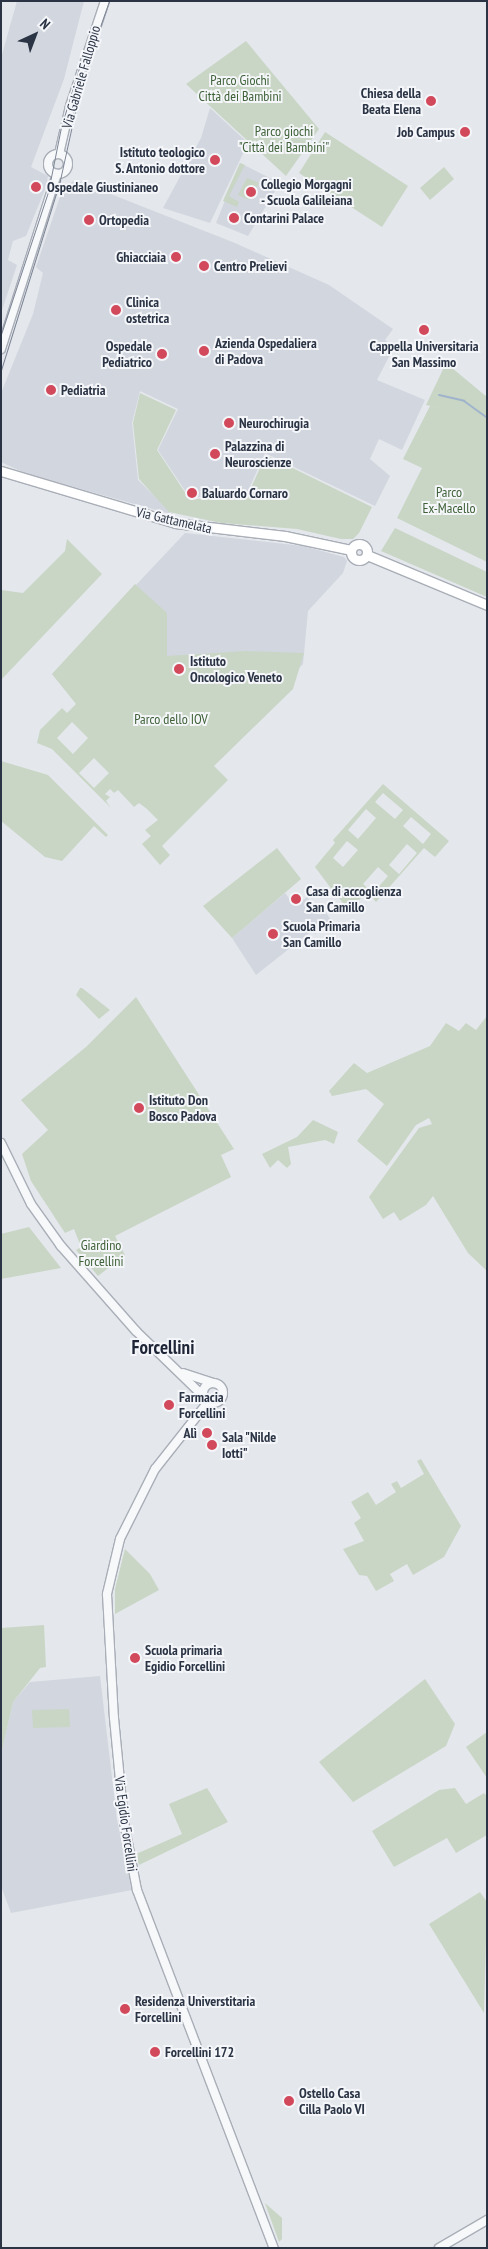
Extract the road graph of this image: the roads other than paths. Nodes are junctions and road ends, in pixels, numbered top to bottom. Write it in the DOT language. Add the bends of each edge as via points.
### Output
graph roads {
  1 [pos="104,1"];
  2 [pos="59,154"];
  3 [pos="57,174"];
  4 [pos="1,349"];
  5 [pos="1,471"];
  6 [pos="487,604"];
  7 [pos="1,1143"];
  8 [pos="183,1373"];
  9 [pos="214,1383"];
  10 [pos="206,1399"];
  11 [pos="487,2220"];
  12 [pos="274,2248"];
  13 [pos="439,2248"];
  1 -- 2 [label="street, Via Gabriele Falloppio" via="70,106"];
  2 -- 3 [label="street" via="68,165"];
  2 -- 3 [label="street" via="52,156 48,163"];
  3 -- 4 [label="street"];
  5 -- 6 [label="main road, Via Gattamelata" via="175,523 285,536 351,550 356,560 366,555"];
  7 -- 8 [label="street" via="31,1204 56,1239 136,1331"];
  8 -- 9 [label="street"];
  8 -- 10 [label="street"];
  9 -- 10 [label="street" via="204,1388"];
  9 -- 10 [label="street" via="221,1387 223,1397 218,1403"];
  10 -- 12 [label="street, Via Egidio Forcellini" via="152,1473 120,1539 107,1594 114,1718 124,1822 137,1890"];
  11 -- 13 [label="street"];
}
